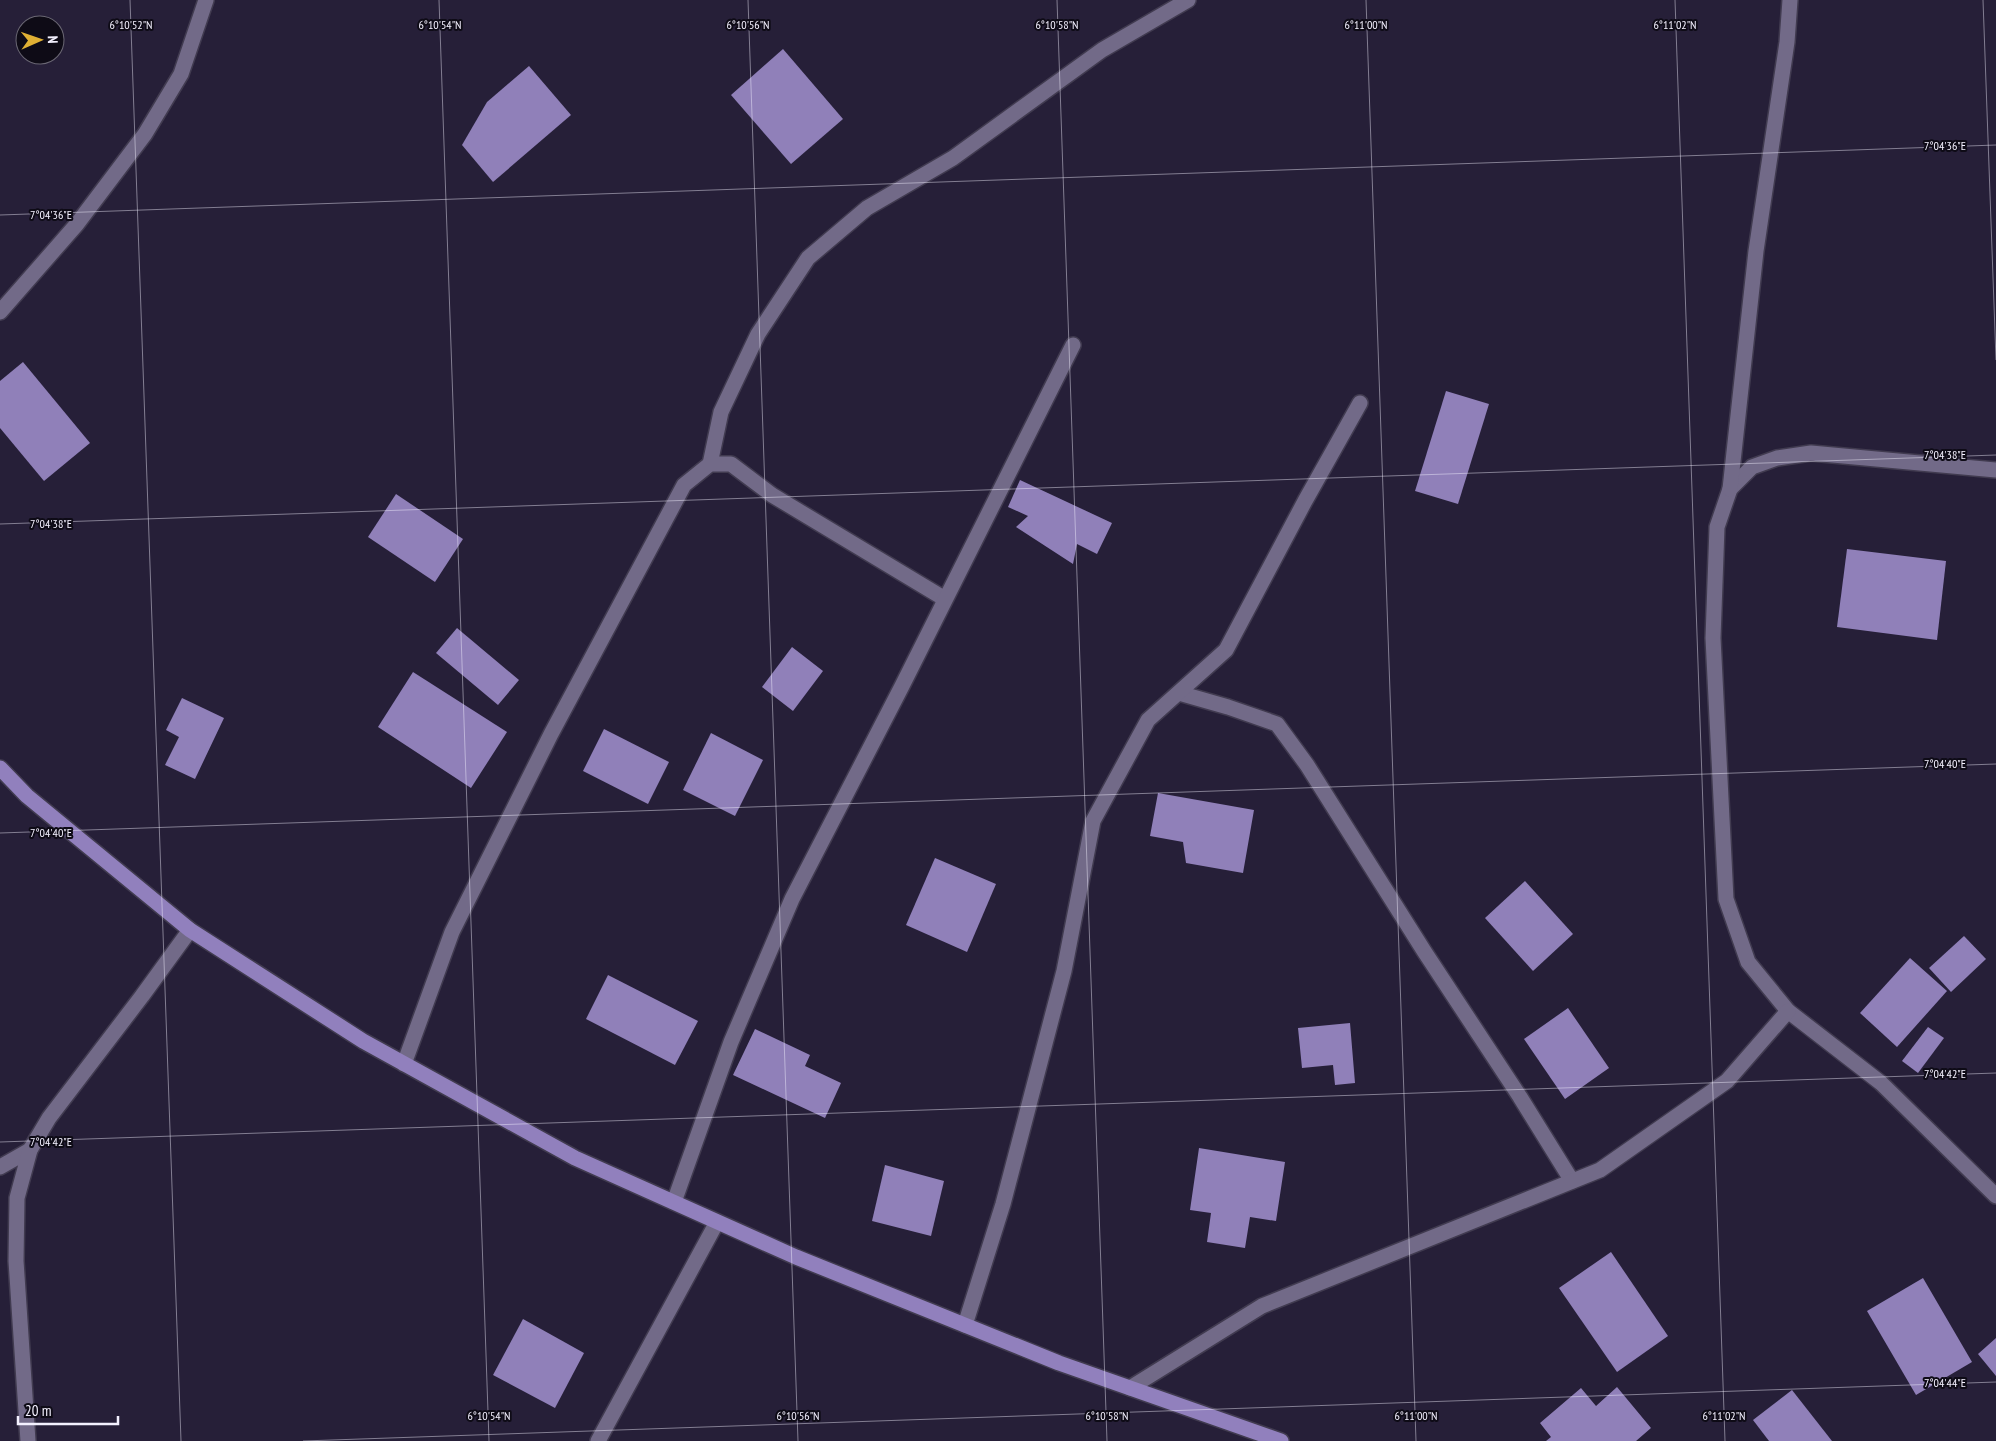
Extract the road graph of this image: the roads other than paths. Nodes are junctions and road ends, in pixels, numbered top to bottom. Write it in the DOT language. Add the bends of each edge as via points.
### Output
graph roads {
  1 [pos="206,0"];
  2 [pos="1188,0"];
  3 [pos="1790,0"];
  4 [pos="0,312"];
  5 [pos="1073,345"];
  6 [pos="1360,403"];
  7 [pos="710,464"];
  8 [pos="1996,470"];
  9 [pos="1730,489"];
  10 [pos="945,599"];
  11 [pos="1179,693"];
  12 [pos="0,768"];
  13 [pos="190,930"];
  14 [pos="1788,1011"];
  15 [pos="404,1064"];
  16 [pos="30,1150"];
  17 [pos="0,1167"];
  18 [pos="1572,1181"];
  19 [pos="1996,1196"];
  20 [pos="674,1202"];
  21 [pos="717,1222"];
  22 [pos="965,1325"];
  23 [pos="1130,1388"];
  24 [pos="28,1441"];
  25 [pos="598,1441"];
  26 [pos="1281,1441"];
  1 -- 4 [label="street" via="181,74 146,134 78,224"];
  2 -- 7 [label="street" via="1102,50 953,158 867,208 808,258 758,334 720,412"];
  3 -- 9 [label="street" via="1787,42 1756,251"];
  5 -- 10 [label="street"];
  6 -- 11 [label="street" via="1226,650"];
  7 -- 10 [label="street" via="731,464 772,495"];
  7 -- 15 [label="street" via="684,485 551,734 452,932"];
  8 -- 9 [label="street" via="1810,453 1777,458 1752,467"];
  9 -- 14 [label="street" via="1717,526 1713,638 1726,899 1748,962"];
  10 -- 20 [label="street" via="792,899 731,1042"];
  11 -- 18 [label="street" via="1277,724 1307,765"];
  11 -- 22 [label="street" via="1148,720 1093,821 1064,971 1003,1204"];
  12 -- 13 [label="main road" via="27,796"];
  13 -- 15 [label="main road"];
  13 -- 16 [label="street" via="49,1118"];
  14 -- 18 [label="street" via="1727,1081 1600,1170"];
  14 -- 19 [label="street" via="1881,1083"];
  15 -- 20 [label="main road" via="575,1158"];
  16 -- 17 [label="street"];
  16 -- 24 [label="street" via="17,1198 16,1261"];
  18 -- 23 [label="street" via="1262,1306"];
  20 -- 21 [label="main road"];
  21 -- 22 [label="main road" via="796,1258"];
  21 -- 25 [label="street"];
  22 -- 23 [label="main road"];
  23 -- 26 [label="main road"];
}
